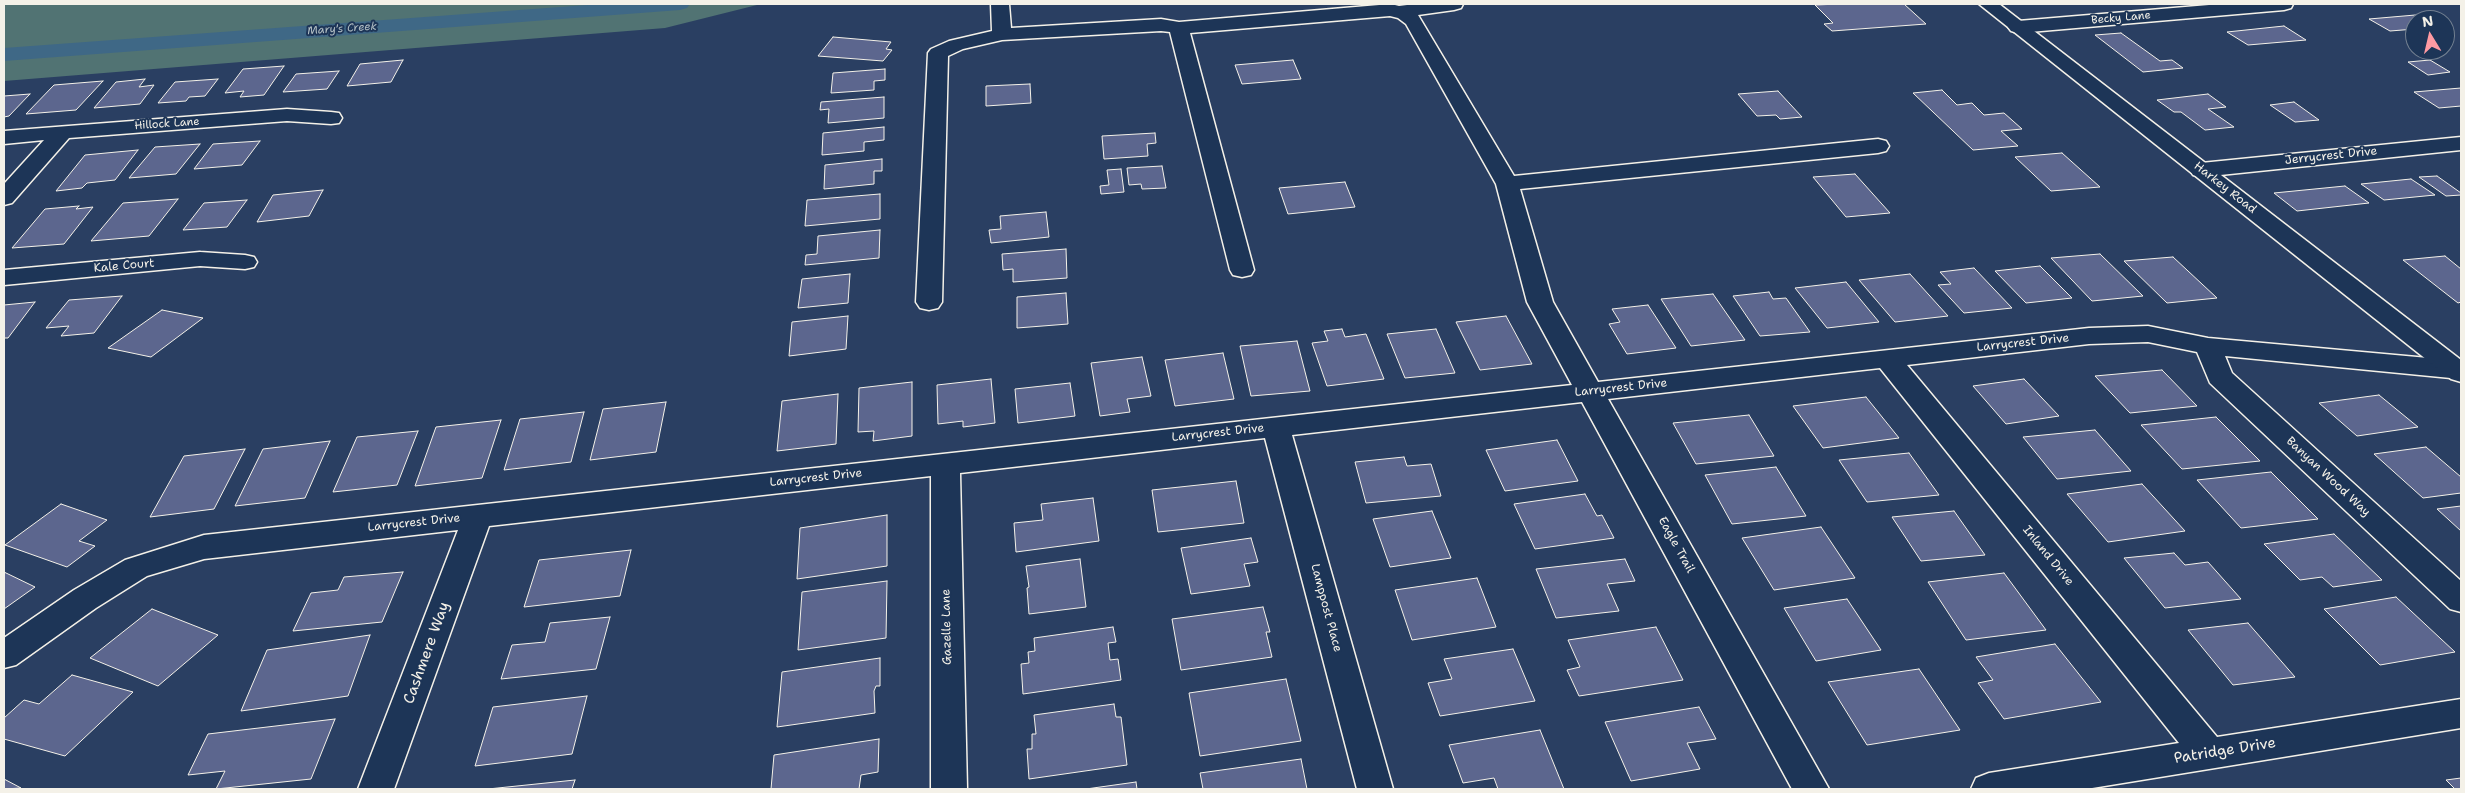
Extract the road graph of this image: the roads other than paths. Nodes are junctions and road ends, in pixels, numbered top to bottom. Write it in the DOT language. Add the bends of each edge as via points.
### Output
graph roads {
  1 [pos="1000,4"];
  2 [pos="1454,4"];
  3 [pos="1988,4"];
  4 [pos="2284,4"];
  5 [pos="1397,12"];
  6 [pos="2018,27"];
  7 [pos="1180,28"];
  8 [pos="1002,34"];
  9 [pos="331,118"];
  10 [pos="62,132"];
  11 [pos="4,137"];
  12 [pos="2461,143"];
  13 [pos="1878,146"];
  14 [pos="2201,170"];
  15 [pos="1507,184"];
  16 [pos="4,198"];
  17 [pos="245,262"];
  18 [pos="1242,270"];
  19 [pos="4,278"];
  20 [pos="929,302"];
  21 [pos="2208,346"];
  22 [pos="1887,358"];
  23 [pos="2460,371"];
  24 [pos="1592,392"];
  25 [pos="1276,427"];
  26 [pos="944,464"];
  27 [pos="478,516"];
  28 [pos="2461,600"];
  29 [pos="4,655"];
  30 [pos="2461,714"];
  31 [pos="2209,754"];
  32 [pos="376,789"];
  33 [pos="949,789"];
  34 [pos="1376,789"];
  35 [pos="1811,789"];
  36 [pos="1989,789"];
  1 -- 8 [label="street"];
  2 -- 5 [label="street"];
  3 -- 6 [label="street, Harkey Road"];
  4 -- 6 [label="street, Becky Lane"];
  5 -- 7 [label="street"];
  5 -- 15 [label="street, Eagle Trail" via="1414,21"];
  6 -- 14 [label="street, Harkey Road"];
  7 -- 8 [label="street" via="1161,25"];
  7 -- 18 [label="street"];
  8 -- 20 [label="street" via="956,45 938,53"];
  9 -- 10 [label="street, Hillock Lane" via="287,115"];
  10 -- 11 [label="street, Hillock Lane"];
  10 -- 16 [label="street"];
  12 -- 14 [label="street, Jerrycrest Drive"];
  13 -- 15 [label="street"];
  14 -- 23 [label="street, Harkey Road"];
  15 -- 24 [label="street, Eagle Trail" via="1540,302"];
  17 -- 19 [label="street, Kale Court" via="200,259"];
  21 -- 22 [label="street, Larrycrest Drive" via="2148,334"];
  21 -- 23 [label="street, Larrycrest Drive"];
  21 -- 28 [label="street, Banyan Wood Way" via="2220,377"];
  22 -- 24 [label="street, Larrycrest Drive"];
  22 -- 31 [label="street, Inland Drive"];
  24 -- 25 [label="street, Larrycrest Drive"];
  24 -- 35 [label="street, Eagle Trail"];
  25 -- 26 [label="street, Larrycrest Drive"];
  25 -- 34 [label="street, Lamppost Place"];
  26 -- 27 [label="street, Larrycrest Drive"];
  26 -- 33 [label="street, Gazelle Lane"];
  27 -- 29 [label="street, Larrycrest Drive" via="204,547 136,568"];
  27 -- 32 [label="street, Cashmere Way"];
  30 -- 31 [label="street, Patridge Drive"];
  31 -- 36 [label="street, Patridge Drive"];
}
